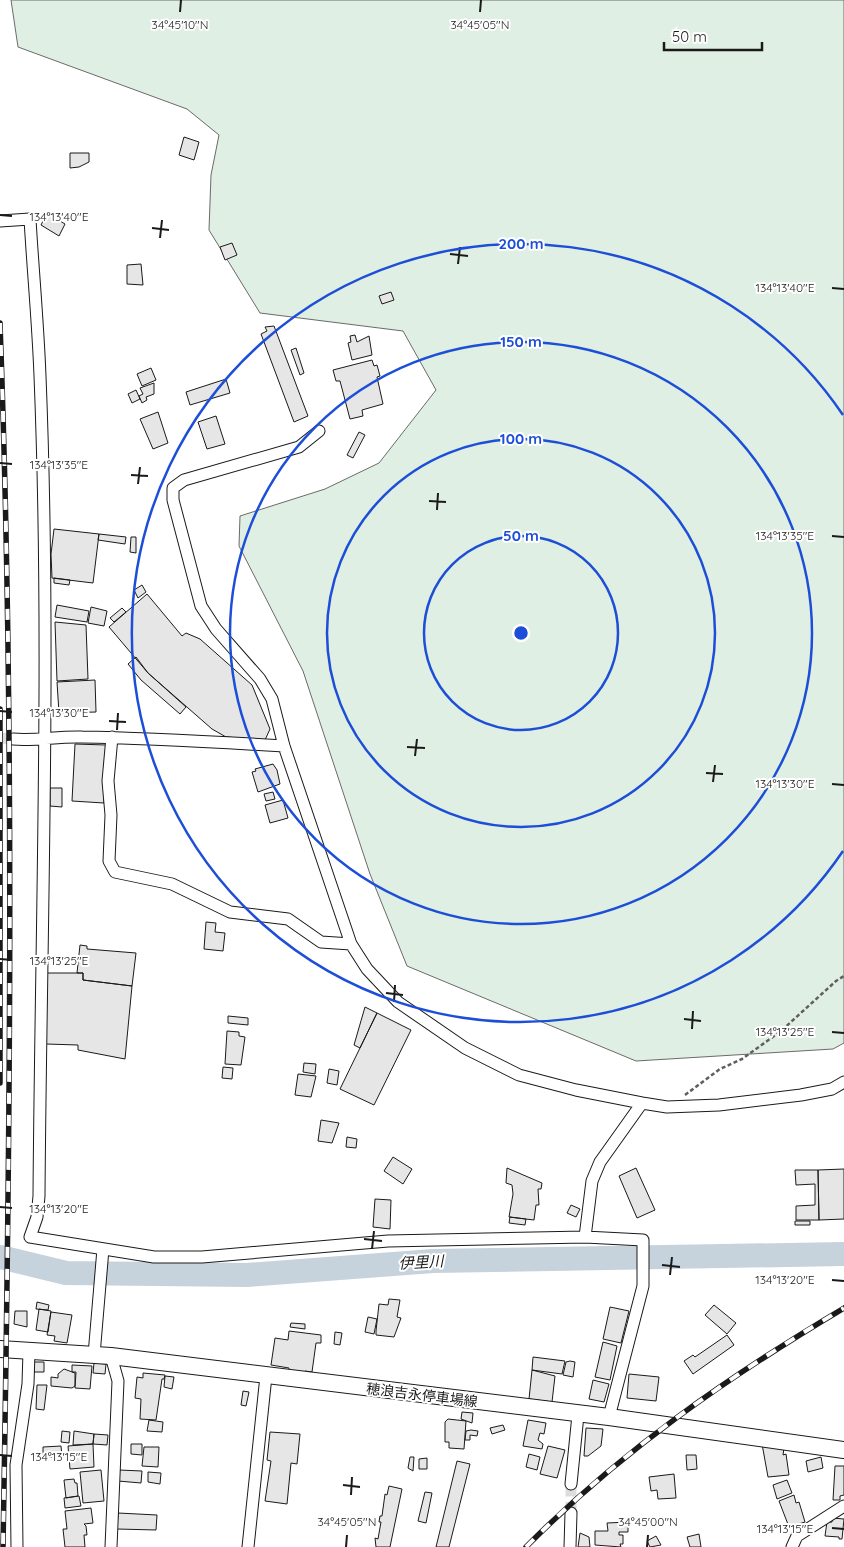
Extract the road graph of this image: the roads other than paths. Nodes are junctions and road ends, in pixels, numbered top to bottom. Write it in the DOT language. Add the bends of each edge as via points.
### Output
graph roads {
  1 [pos="0,221"];
  2 [pos="319,431"];
  3 [pos="112,737"];
  4 [pos="13,739"];
  5 [pos="44,740"];
  6 [pos="284,746"];
  7 [pos="351,944"];
  8 [pos="844,1082"];
  9 [pos="642,1104"];
  10 [pos="585,1237"];
  11 [pos="103,1249"];
  12 [pos="0,1349"];
  13 [pos="30,1351"];
  14 [pos="94,1355"];
  15 [pos="111,1356"];
  16 [pos="266,1376"];
  17 [pos="578,1415"];
  18 [pos="609,1418"];
  19 [pos="844,1450"];
  20 [pos="571,1484"];
  21 [pos="844,1506"];
  22 [pos="571,1513"];
  23 [pos="17,1547"];
  24 [pos="111,1547"];
  25 [pos="248,1547"];
  26 [pos="570,1547"];
  27 [pos="792,1547"];
  1 -- 5 [label="street" via="30,219 40,375"];
  2 -- 6 [label="street" via="299,447 184,480 173,488 173,500 201,606 216,629 260,679 272,699"];
  3 -- 5 [label="street" via="58,736"];
  3 -- 6 [label="street"];
  3 -- 7 [label="street" via="108,781 111,815 109,861 115,872 172,884 230,912 288,919 321,942"];
  4 -- 5 [label="street"];
  5 -- 11 [label="street" via="39,1196 30,1238"];
  6 -- 7 [label="street"];
  7 -- 9 [label="street" via="367,969 398,1002 465,1048 519,1074"];
  8 -- 9 [label="street" via="801,1096 719,1105 667,1107"];
  9 -- 10 [label="street" via="600,1162 592,1181"];
  10 -- 11 [label="street" via="388,1241 202,1256 154,1257"];
  10 -- 18 [label="street" via="643,1240 643,1286"];
  11 -- 14 [label="street"];
  12 -- 13 [label="main road, 穂浪吉永停車場線"];
  13 -- 14 [label="main road, 穂浪吉永停車場線"];
  13 -- 23 [label="street" via="16,1465"];
  14 -- 15 [label="main road, 穂浪吉永停車場線"];
  15 -- 16 [label="main road, 穂浪吉永停車場線"];
  15 -- 24 [label="street" via="118,1380"];
  16 -- 17 [label="main road, 穂浪吉永停車場線"];
  16 -- 25 [label="street"];
  17 -- 18 [label="main road, 穂浪吉永停車場線"];
  17 -- 20 [label="street"];
  18 -- 19 [label="main road, 穂浪吉永停車場線"];
  21 -- 27 [label="street" via="797,1536"];
  22 -- 26 [label="street"];
}
